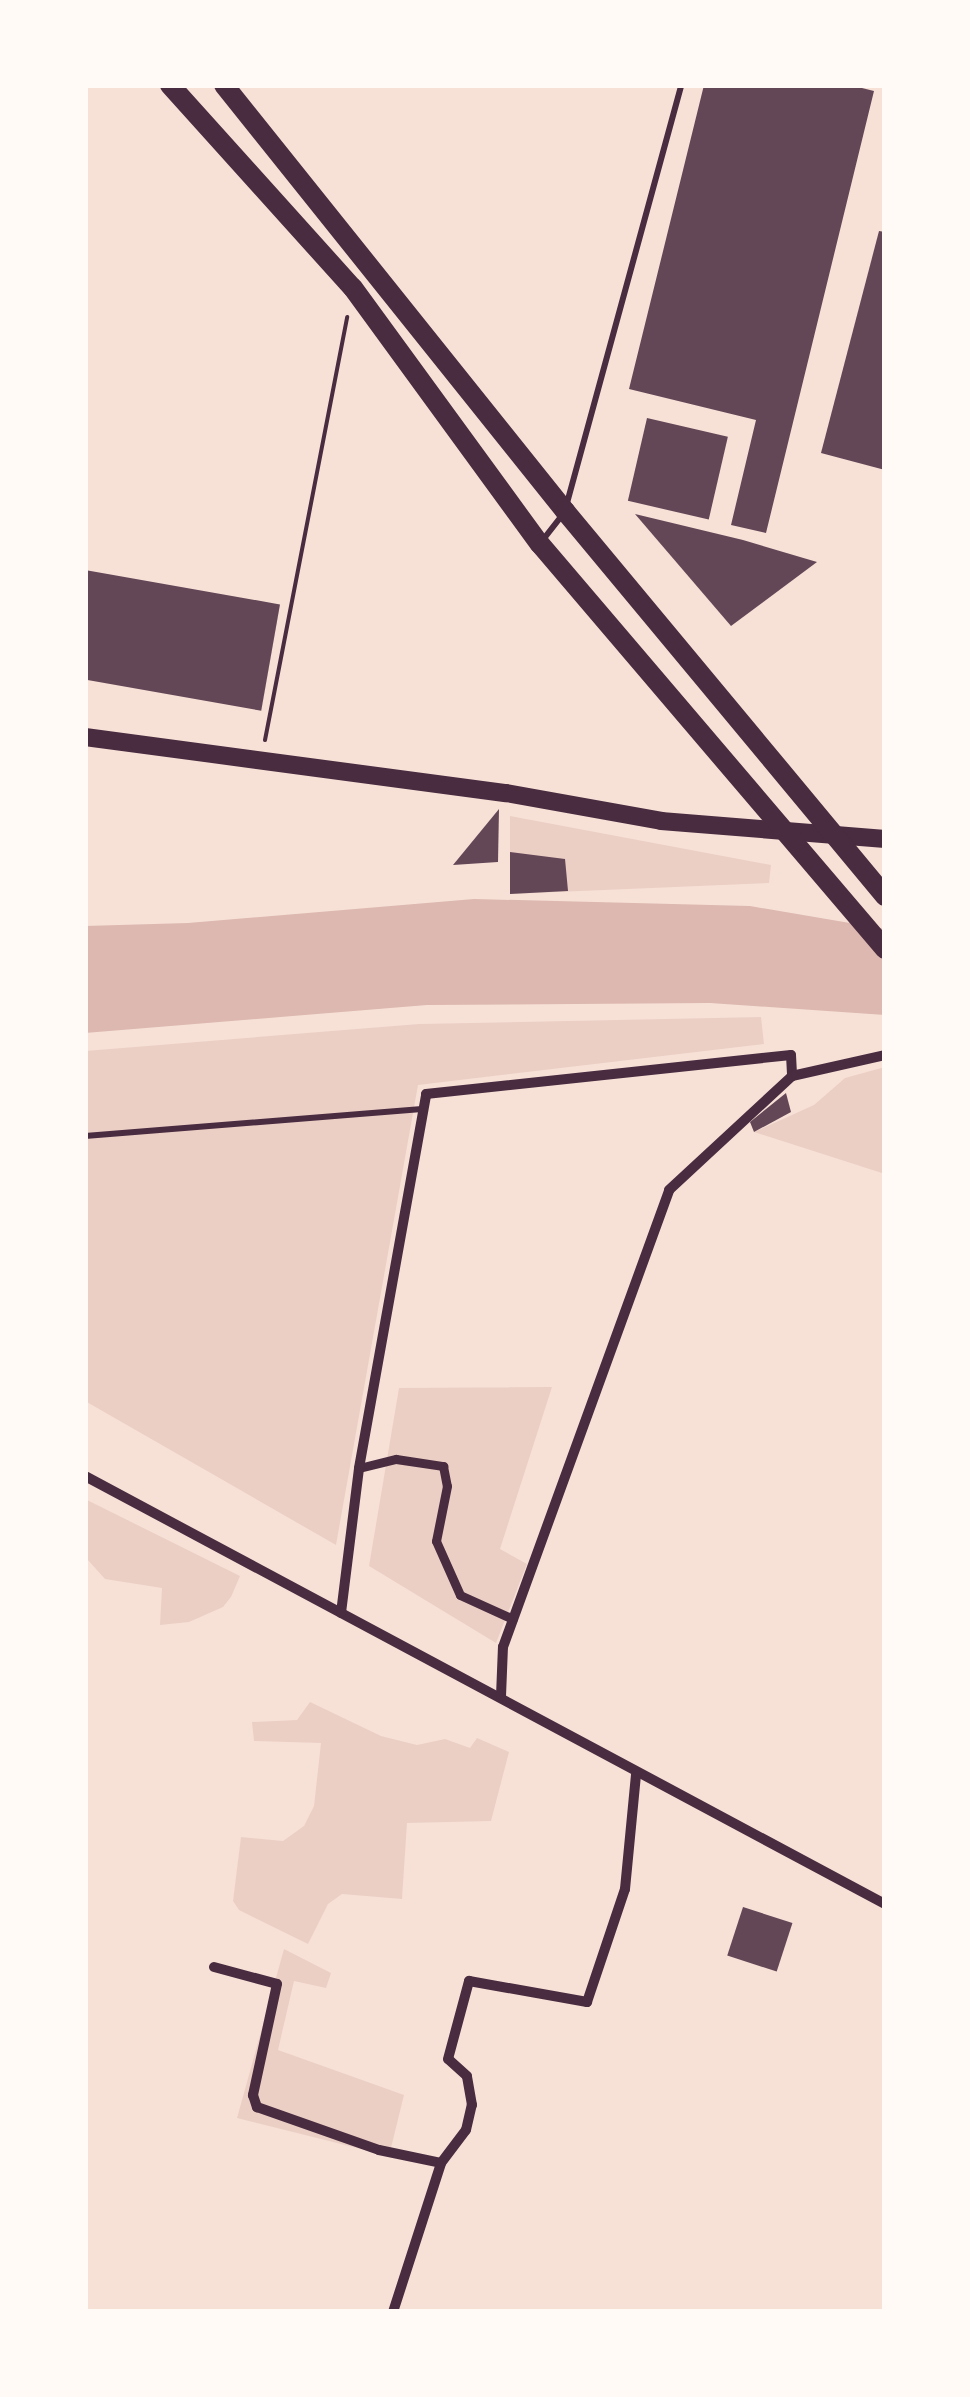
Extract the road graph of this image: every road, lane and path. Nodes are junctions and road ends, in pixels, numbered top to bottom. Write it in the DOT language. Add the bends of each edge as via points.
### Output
graph roads {
  1 [pos="170,85"];
  2 [pos="224,85"];
  3 [pos="681,85"];
  4 [pos="353,288"];
  5 [pos="565,511"];
  6 [pos="540,544"];
  7 [pos="85,737"];
  8 [pos="260,761"];
  9 [pos="828,831"];
  10 [pos="787,834"];
  11 [pos="885,839"];
  12 [pos="885,896"];
  13 [pos="880,943"];
  14 [pos="885,1055"];
  15 [pos="792,1076"];
  16 [pos="423,1109"];
  17 [pos="85,1136"];
  18 [pos="358,1468"];
  19 [pos="85,1476"];
  20 [pos="341,1613"];
  21 [pos="512,1619"];
  22 [pos="501,1696"];
  23 [pos="636,1774"];
  24 [pos="885,1904"];
  25 [pos="214,1967"];
  26 [pos="441,2163"];
  27 [pos="394,2312"];
  1 -- 4 [label="main road"];
  2 -- 5 [label="main road"];
  3 -- 5 [label="lane"];
  4 -- 6 [label="main road"];
  4 -- 8 [label="path"];
  5 -- 6 [label="lane"];
  5 -- 9 [label="main road"];
  6 -- 10 [label="main road"];
  7 -- 8 [label="street"];
  8 -- 10 [label="street"];
  9 -- 10 [label="street"];
  9 -- 11 [label="street"];
  9 -- 12 [label="main road"];
  10 -- 13 [label="main road"];
  14 -- 15 [label="street"];
  15 -- 16 [label="street" via="791,1056 426,1094"];
  15 -- 21 [label="street" via="669,1190"];
  16 -- 17 [label="lane"];
  16 -- 18 [label="street"];
  18 -- 20 [label="street"];
  18 -- 21 [label="street" via="396,1459 443,1466 447,1486 436,1541 460,1596"];
  19 -- 20 [label="street"];
  20 -- 22 [label="street"];
  21 -- 22 [label="street"];
  22 -- 23 [label="street"];
  23 -- 24 [label="street"];
  23 -- 26 [label="street" via="625,1889 595,1988 587,2002 469,1980 448,2060 467,2076 472,2105 466,2130"];
  25 -- 26 [label="street" via="278,1984 253,2095 257,2108 379,2150"];
  26 -- 27 [label="street"];
}
